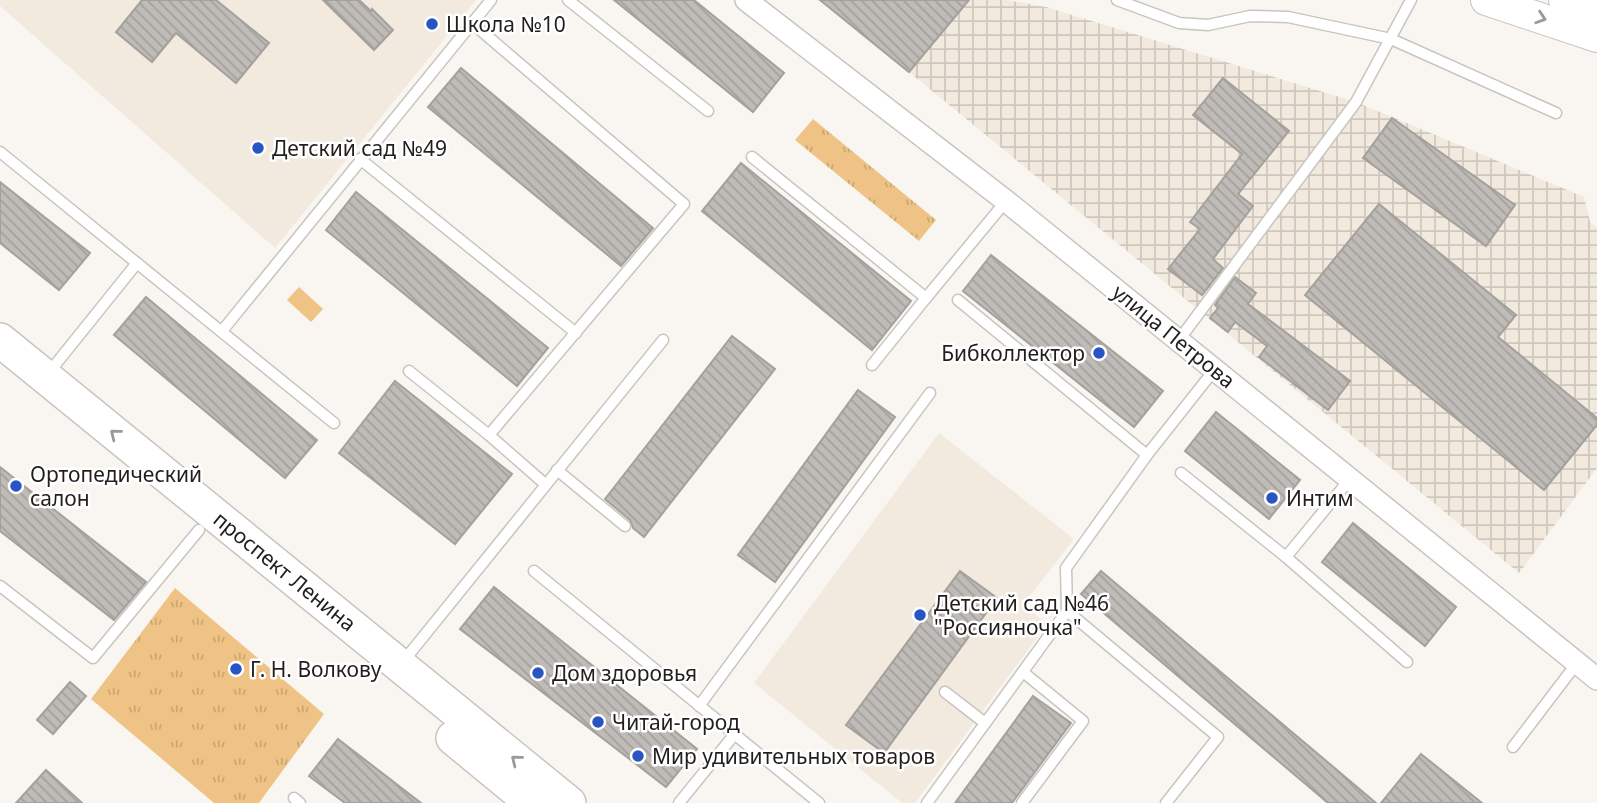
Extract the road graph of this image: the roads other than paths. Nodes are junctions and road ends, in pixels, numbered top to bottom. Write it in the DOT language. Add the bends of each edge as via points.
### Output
graph roads {
  1 [pos="491,0"];
  2 [pos="568,0"];
  3 [pos="746,0"];
  4 [pos="1117,0"];
  5 [pos="1411,0"];
  6 [pos="1486,0"];
  7 [pos="1564,0"];
  8 [pos="1597,11"];
  9 [pos="472,23"];
  10 [pos="1597,37"];
  11 [pos="1391,39"];
  12 [pos="708,111"];
  13 [pos="1556,113"];
  14 [pos="0,152"];
  15 [pos="752,157"];
  16 [pos="360,159"];
  17 [pos="1006,201"];
  18 [pos="136,262"];
  19 [pos="926,299"];
  20 [pos="958,300"];
  21 [pos="222,331"];
  22 [pos="576,333"];
  23 [pos="0,340"];
  24 [pos="663,340"];
  25 [pos="1179,340"];
  26 [pos="872,365"];
  27 [pos="1215,369"];
  28 [pos="0,370"];
  29 [pos="409,371"];
  30 [pos="46,377"];
  31 [pos="930,393"];
  32 [pos="334,423"];
  33 [pos="489,435"];
  34 [pos="1147,455"];
  35 [pos="556,470"];
  36 [pos="1181,473"];
  37 [pos="1349,479"];
  38 [pos="545,484"];
  39 [pos="625,526"];
  40 [pos="199,530"];
  41 [pos="1286,557"];
  42 [pos="534,571"];
  43 [pos="0,586"];
  44 [pos="1067,611"];
  45 [pos="1407,663"];
  46 [pos="1577,663"];
  47 [pos="400,665"];
  48 [pos="1023,671"];
  49 [pos="1597,679"];
  50 [pos="945,692"];
  51 [pos="699,706"];
  52 [pos="985,723"];
  53 [pos="734,735"];
  54 [pos="1513,747"];
  55 [pos="532,803"];
  56 [pos="569,803"];
  57 [pos="679,803"];
  58 [pos="819,803"];
  59 [pos="927,803"];
  60 [pos="1022,803"];
  61 [pos="1166,803"];
  1 -- 9 [label="lane"];
  2 -- 12 [label="lane"];
  3 -- 17 [label="street, улица Петрова"];
  4 -- 11 [label="lane" via="1179,23 1208,25 1250,16 1288,17"];
  5 -- 11 [label="lane"];
  6 -- 10 [label="main road, one-way"];
  7 -- 8 [label="main road"];
  9 -- 16 [label="lane"];
  9 -- 22 [label="lane" via="684,204"];
  11 -- 13 [label="lane"];
  11 -- 25 [label="lane" via="1356,102"];
  14 -- 18 [label="lane"];
  15 -- 19 [label="lane"];
  16 -- 21 [label="lane"];
  16 -- 22 [label="lane"];
  17 -- 19 [label="lane"];
  17 -- 25 [label="street, улица Петрова"];
  18 -- 21 [label="lane"];
  18 -- 30 [label="lane"];
  19 -- 26 [label="lane"];
  20 -- 34 [label="lane"];
  21 -- 32 [label="lane"];
  22 -- 33 [label="lane"];
  23 -- 30 [label="main road, проспект Ленина"];
  24 -- 35 [label="lane"];
  25 -- 27 [label="street, улица Петрова"];
  27 -- 34 [label="lane"];
  27 -- 37 [label="street, улица Петрова"];
  28 -- 40 [label="main road, проспект Ленина"];
  29 -- 33 [label="lane"];
  47 -- 30 [label="main road, проспект Ленина, one-way"];
  31 -- 51 [label="lane"];
  33 -- 38 [label="lane"];
  34 -- 44 [label="lane" via="1066,568"];
  35 -- 38 [label="lane"];
  35 -- 39 [label="lane"];
  36 -- 41 [label="lane"];
  37 -- 41 [label="lane"];
  37 -- 46 [label="street, улица Петрова"];
  38 -- 47 [label="lane"];
  40 -- 43 [label="lane" via="93,658"];
  40 -- 55 [label="main road, проспект Ленина"];
  41 -- 45 [label="lane"];
  42 -- 51 [label="lane"];
  44 -- 48 [label="lane"];
  44 -- 61 [label="lane" via="1218,737"];
  46 -- 49 [label="street, улица Петрова"];
  46 -- 54 [label="lane"];
  56 -- 47 [label="main road, проспект Ленина, one-way"];
  48 -- 52 [label="lane"];
  48 -- 60 [label="lane" via="1083,720"];
  50 -- 52 [label="lane"];
  51 -- 53 [label="lane"];
  52 -- 59 [label="lane"];
  53 -- 57 [label="lane"];
  53 -- 58 [label="lane"];
}
